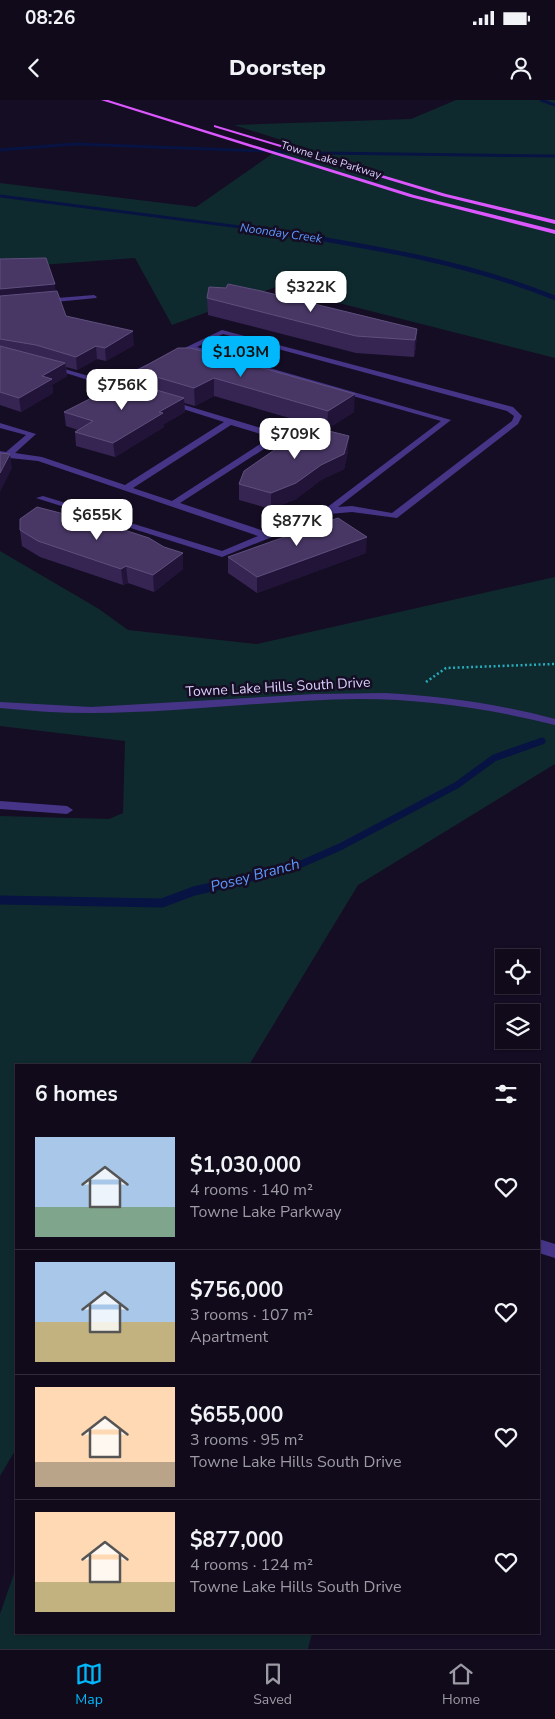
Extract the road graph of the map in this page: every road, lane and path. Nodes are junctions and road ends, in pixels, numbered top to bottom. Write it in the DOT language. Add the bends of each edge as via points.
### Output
graph roads {
  1 [pos="103,100"];
  2 [pos="213,125"];
  3 [pos="555,222"];
  4 [pos="555,232"];
  5 [pos="94,297"];
  6 [pos="38,302"];
  7 [pos="190,347"];
  8 [pos="44,365"];
  9 [pos="110,385"];
  10 [pos="120,388"];
  11 [pos="157,399"];
  12 [pos="230,422"];
  13 [pos="0,425"];
  14 [pos="4,454"];
  15 [pos="126,488"];
  16 [pos="40,498"];
  17 [pos="174,503"];
  18 [pos="327,511"];
  19 [pos="268,536"];
  20 [pos="555,664"];
  21 [pos="426,682"];
  22 [pos="0,705"];
  23 [pos="555,722"];
  24 [pos="0,805"];
  25 [pos="67,810"];
  26 [pos="540,1246"];
  27 [pos="555,1251"];
  1 -- 4 [label="main road, Towne Lake Parkway" via="435,203"];
  2 -- 3 [label="main road, Towne Lake Parkway" via="477,204"];
  5 -- 6 [label="street"];
  7 -- 9 [label="street"];
  7 -- 18 [label="street" via="447,420"];
  7 -- 18 [label="street" via="222,332 510,409 518,416 515,422 394,516 352,510"];
  8 -- 9 [label="street"];
  9 -- 10 [label="street"];
  11 -- 12 [label="street"];
  12 -- 15 [label="street"];
  12 -- 17 [label="street" via="278,436"];
  13 -- 14 [label="street" via="32,434"];
  14 -- 15 [label="street" via="39,459"];
  15 -- 17 [label="street"];
  16 -- 19 [label="street" via="222,554"];
  17 -- 19 [label="street"];
  18 -- 19 [label="street"];
  20 -- 21 [label="path" via="446,668"];
  22 -- 23 [label="street, Towne Lake Hills South Drive" via="104,711 306,698 393,696 461,702"];
  24 -- 25 [label="street"];
  26 -- 27 [label="street"];
}
